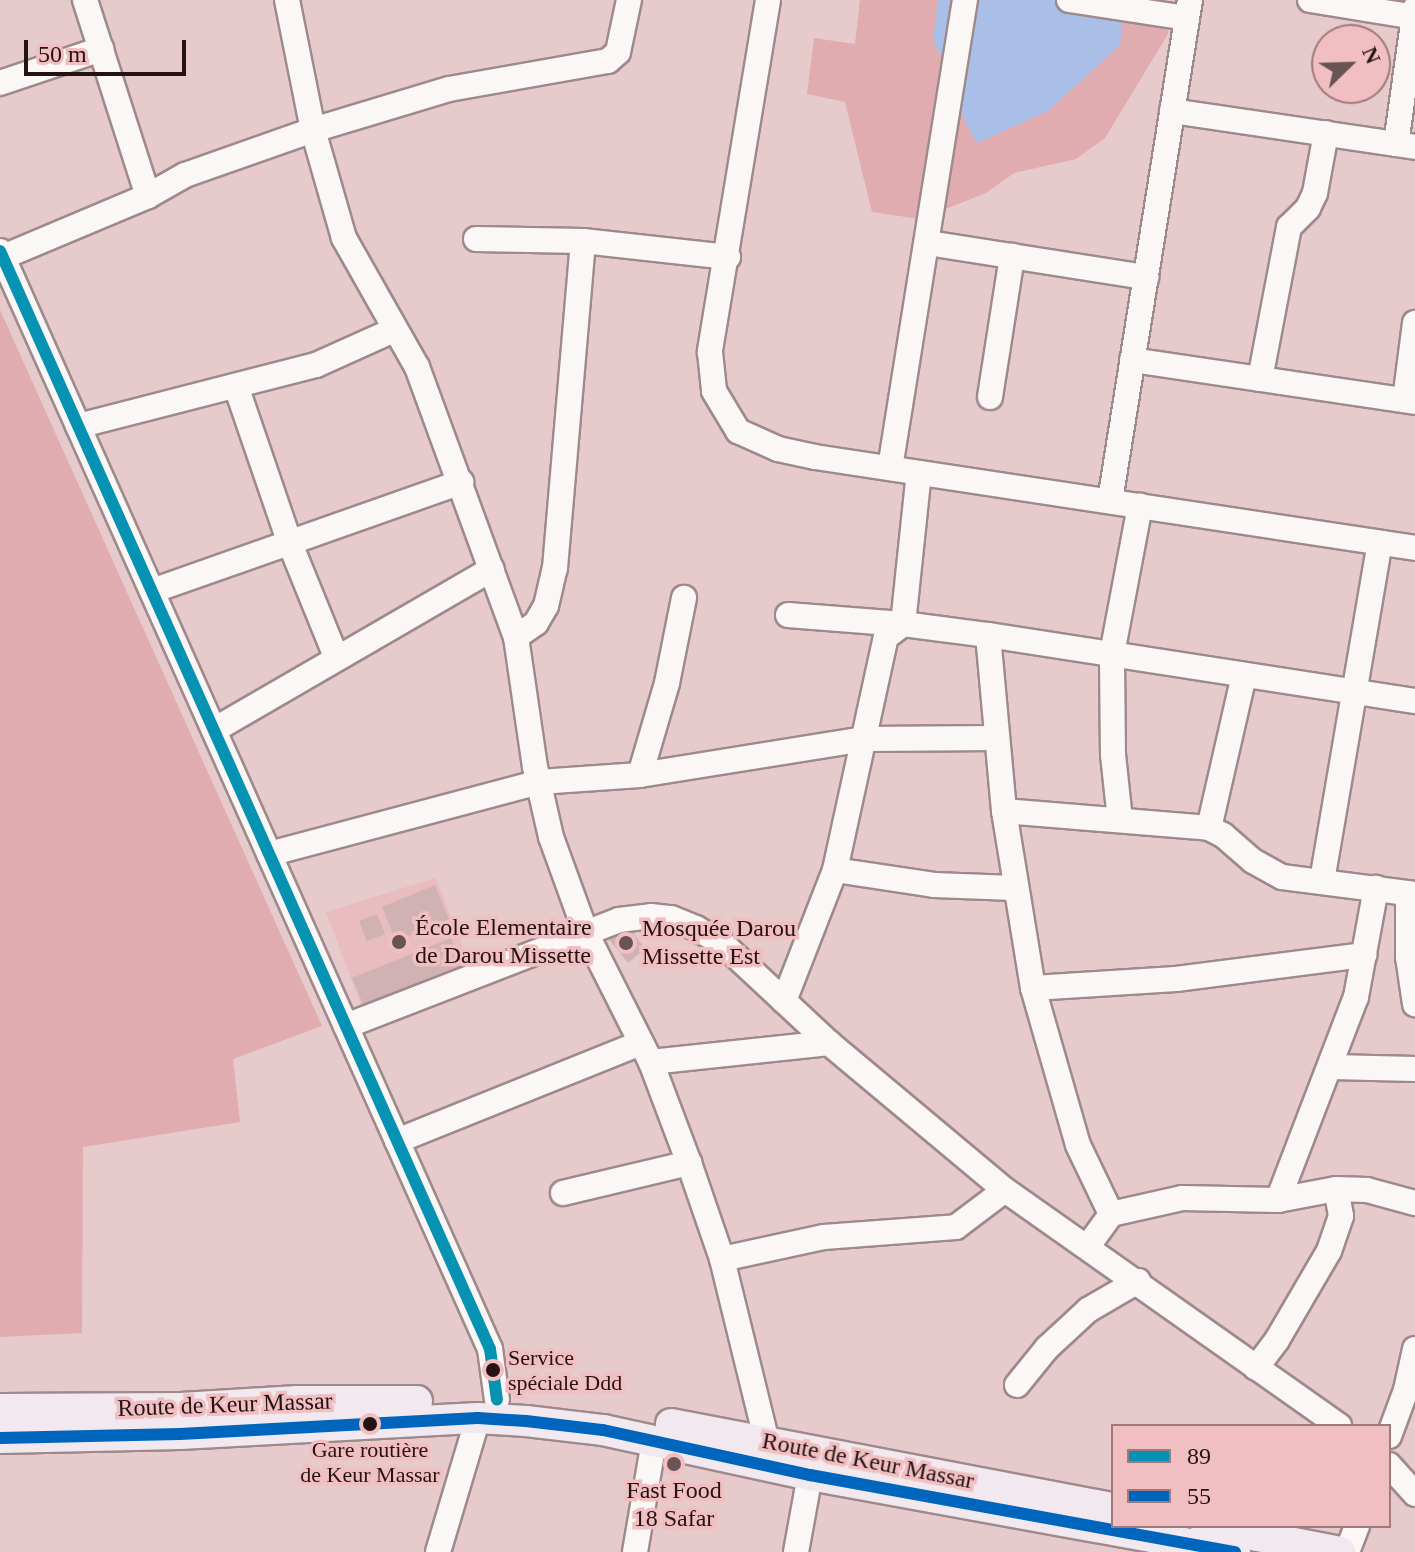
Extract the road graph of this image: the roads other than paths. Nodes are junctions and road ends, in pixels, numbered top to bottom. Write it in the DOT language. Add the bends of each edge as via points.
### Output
graph roads {
  1 [pos="85,0"];
  2 [pos="287,0"];
  3 [pos="629,0"];
  4 [pos="768,0"];
  5 [pos="965,0"];
  6 [pos="1069,0"];
  7 [pos="1310,0"];
  8 [pos="1188,9"];
  9 [pos="1415,14"];
  10 [pos="101,49"];
  11 [pos="0,83"];
  12 [pos="1172,111"];
  13 [pos="313,130"];
  14 [pos="1326,133"];
  15 [pos="1405,146"];
  16 [pos="148,196"];
  17 [pos="476,239"];
  18 [pos="583,241"];
  19 [pos="928,243"];
  20 [pos="1,254"];
  21 [pos="1012,256"];
  22 [pos="728,257"];
  23 [pos="1146,277"];
  24 [pos="1415,323"];
  25 [pos="394,330"];
  26 [pos="1132,360"];
  27 [pos="1260,379"];
  28 [pos="236,386"];
  29 [pos="990,397"];
  30 [pos="1410,401"];
  31 [pos="78,426"];
  32 [pos="890,468"];
  33 [pos="919,473"];
  34 [pos="461,482"];
  35 [pos="1110,501"];
  36 [pos="1140,506"];
  37 [pos="289,541"];
  38 [pos="1380,543"];
  39 [pos="1415,548"];
  40 [pos="492,569"];
  41 [pos="152,591"];
  42 [pos="684,598"];
  43 [pos="788,615"];
  44 [pos="903,624"];
  45 [pos="988,635"];
  46 [pos="516,637"];
  47 [pos="1112,654"];
  48 [pos="336,657"];
  49 [pos="1244,675"];
  50 [pos="1355,692"];
  51 [pos="1415,701"];
  52 [pos="214,730"];
  53 [pos="996,738"];
  54 [pos="865,739"];
  55 [pos="640,775"];
  56 [pos="539,782"];
  57 [pos="1004,811"];
  58 [pos="1120,820"];
  59 [pos="1209,828"];
  60 [pos="269,854"];
  61 [pos="835,870"];
  62 [pos="1322,881"];
  63 [pos="1014,888"];
  64 [pos="1376,888"];
  65 [pos="1412,894"];
  66 [pos="586,933"];
  67 [pos="1364,955"];
  68 [pos="1411,957"];
  69 [pos="1033,988"];
  70 [pos="784,1001"];
  71 [pos="1415,1004"];
  72 [pos="346,1026"];
  73 [pos="829,1043"];
  74 [pos="646,1052"];
  75 [pos="1331,1067"];
  76 [pos="1415,1069"];
  77 [pos="397,1141"];
  78 [pos="689,1163"];
  79 [pos="1336,1189"];
  80 [pos="1005,1190"];
  81 [pos="563,1193"];
  82 [pos="1278,1200"];
  83 [pos="1415,1203"];
  84 [pos="1111,1214"];
  85 [pos="1088,1246"];
  86 [pos="722,1259"];
  87 [pos="1138,1281"];
  88 [pos="1415,1349"];
  89 [pos="1256,1368"];
  90 [pos="1017,1385"];
  91 [pos="0,1409"];
  92 [pos="488,1409"];
  93 [pos="1336,1424"];
  94 [pos="1391,1431"];
  95 [pos="0,1438"];
  96 [pos="654,1441"];
  97 [pos="767,1442"];
  98 [pos="1391,1467"];
  99 [pos="810,1475"];
  100 [pos="1415,1494"];
  101 [pos="1111,1508"];
  102 [pos="1216,1528"];
  103 [pos="1356,1528"];
  104 [pos="438,1552"];
  105 [pos="635,1552"];
  106 [pos="796,1552"];
  107 [pos="1235,1552"];
  108 [pos="1341,1552"];
  109 [pos="1347,1552"];
  1 -- 10 [label="street"];
  2 -- 13 [label="street"];
  3 -- 13 [label="street" via="618,52 608,61 449,89"];
  4 -- 22 [label="street"];
  5 -- 19 [label="street"];
  6 -- 8 [label="street"];
  7 -- 9 [label="street"];
  8 -- 12 [label="street"];
  9 -- 15 [label="street"];
  10 -- 11 [label="street"];
  10 -- 16 [label="street"];
  12 -- 14 [label="street"];
  12 -- 23 [label="street"];
  13 -- 16 [label="street" via="185,175"];
  13 -- 25 [label="street" via="344,238"];
  14 -- 15 [label="street"];
  14 -- 27 [label="street" via="1315,193 1289,227"];
  16 -- 20 [label="street"];
  17 -- 18 [label="street"];
  18 -- 22 [label="street"];
  18 -- 46 [label="street" via="555,568 546,606 536,623"];
  19 -- 21 [label="street"];
  19 -- 32 [label="street"];
  20 -- 31 [label="street"];
  21 -- 23 [label="street"];
  21 -- 29 [label="street"];
  22 -- 32 [label="street" via="710,370 730,422 746,436 778,449"];
  23 -- 26 [label="street"];
  24 -- 30 [label="street"];
  25 -- 28 [label="street" via="316,365"];
  25 -- 34 [label="street" via="417,367"];
  26 -- 27 [label="street"];
  26 -- 35 [label="street"];
  27 -- 30 [label="street"];
  28 -- 31 [label="street"];
  28 -- 37 [label="street"];
  31 -- 41 [label="street"];
  32 -- 33 [label="street"];
  33 -- 35 [label="street"];
  33 -- 44 [label="street"];
  34 -- 37 [label="street"];
  34 -- 40 [label="street"];
  35 -- 36 [label="street"];
  36 -- 38 [label="street"];
  36 -- 47 [label="street"];
  37 -- 41 [label="street"];
  37 -- 48 [label="street"];
  38 -- 39 [label="street"];
  38 -- 50 [label="street"];
  40 -- 46 [label="street"];
  40 -- 48 [label="street"];
  41 -- 52 [label="street"];
  42 -- 55 [label="street" via="667,683"];
  43 -- 44 [label="street"];
  44 -- 45 [label="street"];
  44 -- 54 [label="street" via="886,637"];
  45 -- 47 [label="street"];
  45 -- 53 [label="street"];
  46 -- 56 [label="street"];
  47 -- 49 [label="street"];
  47 -- 58 [label="street"];
  48 -- 52 [label="street"];
  49 -- 50 [label="street"];
  49 -- 59 [label="street"];
  50 -- 51 [label="street"];
  50 -- 62 [label="street"];
  52 -- 60 [label="street"];
  53 -- 54 [label="street"];
  53 -- 57 [label="street"];
  54 -- 55 [label="street"];
  54 -- 61 [label="street"];
  55 -- 56 [label="street"];
  56 -- 60 [label="street"];
  56 -- 66 [label="street" via="551,837"];
  57 -- 58 [label="street"];
  57 -- 63 [label="street"];
  58 -- 59 [label="street"];
  59 -- 62 [label="street" via="1269,871"];
  60 -- 72 [label="street"];
  61 -- 63 [label="street" via="934,885"];
  61 -- 70 [label="street"];
  62 -- 64 [label="street"];
  63 -- 69 [label="street"];
  64 -- 65 [label="street"];
  64 -- 67 [label="street"];
  65 -- 68 [label="street"];
  66 -- 70 [label="street" via="631,917 671,918 724,945"];
  66 -- 72 [label="street"];
  66 -- 74 [label="street"];
  67 -- 69 [label="street" via="1176,979"];
  67 -- 75 [label="street" via="1356,997"];
  68 -- 71 [label="street"];
  69 -- 84 [label="street" via="1078,1145"];
  70 -- 73 [label="street"];
  72 -- 77 [label="street"];
  73 -- 74 [label="street"];
  73 -- 80 [label="street"];
  74 -- 77 [label="street"];
  74 -- 78 [label="street"];
  75 -- 76 [label="street"];
  75 -- 82 [label="street"];
  77 -- 92 [label="street" via="490,1349"];
  78 -- 81 [label="street"];
  78 -- 86 [label="street"];
  79 -- 82 [label="street"];
  79 -- 83 [label="street" via="1367,1190"];
  79 -- 89 [label="street" via="1341,1216 1329,1251"];
  80 -- 85 [label="street"];
  80 -- 86 [label="street" via="956,1227 824,1237"];
  82 -- 84 [label="street" via="1182,1198"];
  84 -- 85 [label="street"];
  85 -- 87 [label="street"];
  86 -- 97 [label="street"];
  87 -- 89 [label="street"];
  87 -- 90 [label="street" via="1088,1310"];
  88 -- 94 [label="street"];
  89 -- 93 [label="street"];
  91 -- 92 [label="main road, Route de Keur Massar"];
  92 -- 95 [label="main road, Route de Keur Massar" via="180,1434"];
  92 -- 96 [label="main road, Route de Keur Massar"];
  92 -- 97 [label="main road, Route de Keur Massar" via="569,1407"];
  92 -- 104 [label="street"];
  96 -- 99 [label="main road, Route de Keur Massar"];
  96 -- 105 [label="street"];
  97 -- 101 [label="main road, Route de Keur Massar"];
  98 -- 100 [label="street"];
  99 -- 106 [label="street"];
  99 -- 107 [label="main road, Route de Keur Massar"];
  102 -- 108 [label="main road"];
  103 -- 109 [label="street"];
}
